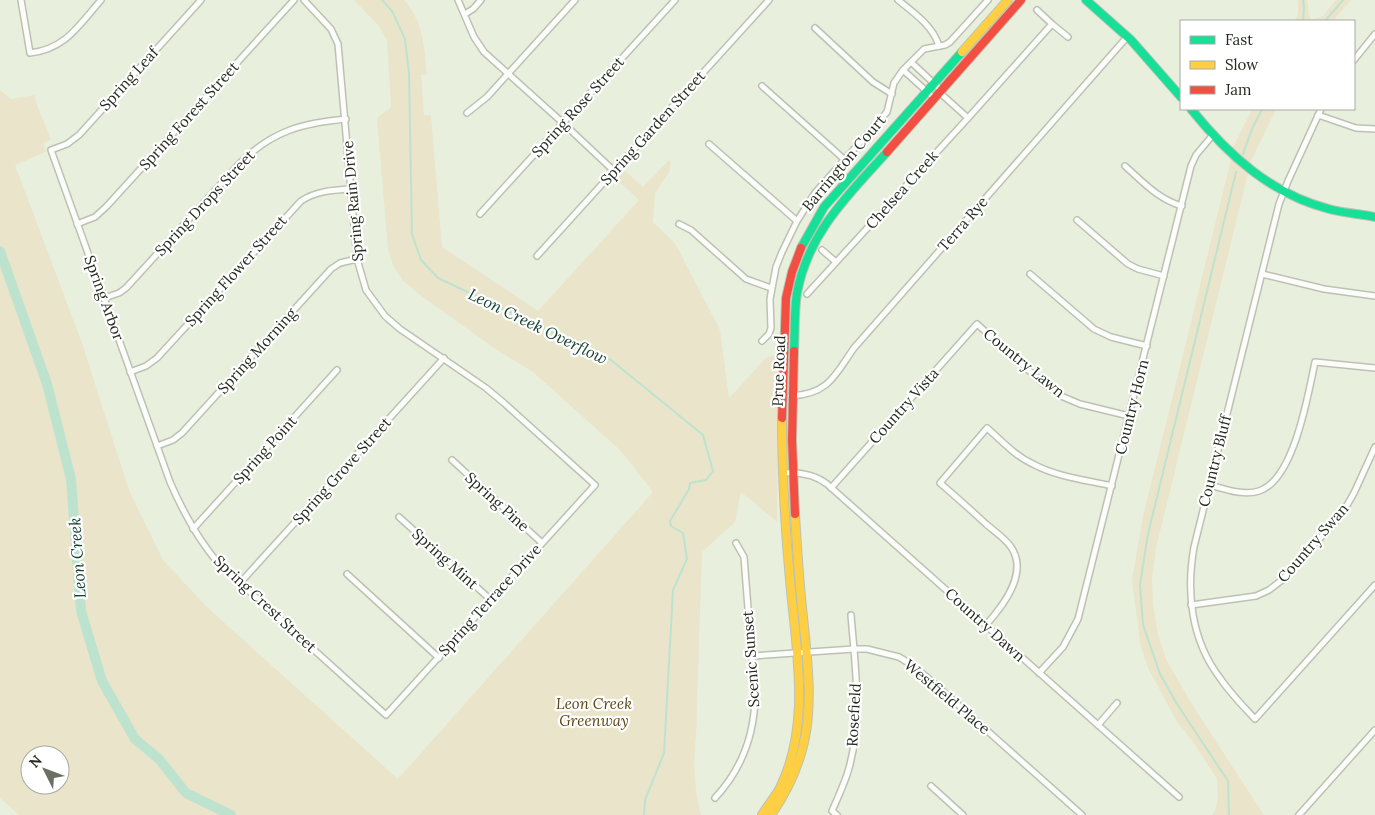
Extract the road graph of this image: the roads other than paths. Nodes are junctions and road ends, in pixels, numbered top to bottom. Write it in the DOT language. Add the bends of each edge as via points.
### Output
graph roads {
  1 [pos="21,0"];
  2 [pos="101,0"];
  3 [pos="201,0"];
  4 [pos="294,0"];
  5 [pos="304,0"];
  6 [pos="458,0"];
  7 [pos="481,0"];
  8 [pos="575,0"];
  9 [pos="675,0"];
  10 [pos="769,0"];
  11 [pos="898,0"];
  12 [pos="988,0"];
  13 [pos="1008,0"];
  14 [pos="1021,0"];
  15 [pos="1086,0"];
  16 [pos="1037,10"];
  17 [pos="465,14"];
  18 [pos="1052,24"];
  19 [pos="815,28"];
  20 [pos="1375,34"];
  21 [pos="1127,37"];
  22 [pos="1068,38"];
  23 [pos="939,46"];
  24 [pos="1355,59"];
  25 [pos="910,62"];
  26 [pos="904,70"];
  27 [pos="923,73"];
  28 [pos="508,74"];
  29 [pos="916,81"];
  30 [pos="934,83"];
  31 [pos="762,86"];
  32 [pos="927,91"];
  33 [pos="938,93"];
  34 [pos="892,94"];
  35 [pos="1180,95"];
  36 [pos="1192,110"];
  37 [pos="1320,110"];
  38 [pos="466,113"];
  39 [pos="1318,115"];
  40 [pos="968,118"];
  41 [pos="346,119"];
  42 [pos="563,123"];
  43 [pos="1375,128"];
  44 [pos="1212,136"];
  45 [pos="710,144"];
  46 [pos="51,150"];
  47 [pos="845,160"];
  48 [pos="1125,166"];
  49 [pos="614,171"];
  50 [pos="351,189"];
  51 [pos="1285,191"];
  52 [pos="1182,206"];
  53 [pos="824,207"];
  54 [pos="480,214"];
  55 [pos="832,214"];
  56 [pos="1375,217"];
  57 [pos="1077,220"];
  58 [pos="797,221"];
  59 [pos="77,224"];
  60 [pos="679,224"];
  61 [pos="822,250"];
  62 [pos="537,256"];
  63 [pos="357,259"];
  64 [pos="836,262"];
  65 [pos="1030,274"];
  66 [pos="1262,274"];
  67 [pos="1164,276"];
  68 [pos="771,288"];
  69 [pos="807,294"];
  70 [pos="1375,296"];
  71 [pos="104,298"];
  72 [pos="977,324"];
  73 [pos="762,341"];
  74 [pos="1147,346"];
  75 [pos="444,358"];
  76 [pos="1375,368"];
  77 [pos="337,370"];
  78 [pos="130,372"];
  79 [pos="791,396"];
  80 [pos="1130,416"];
  81 [pos="157,446"];
  82 [pos="1375,448"];
  83 [pos="452,460"];
  84 [pos="782,473"];
  85 [pos="792,473"];
  86 [pos="1210,484"];
  87 [pos="595,485"];
  88 [pos="1112,486"];
  89 [pos="831,488"];
  90 [pos="399,517"];
  91 [pos="193,529"];
  92 [pos="542,543"];
  93 [pos="736,543"];
  94 [pos="347,574"];
  95 [pos="240,583"];
  96 [pos="1375,585"];
  97 [pos="491,600"];
  98 [pos="1192,605"];
  99 [pos="851,616"];
  100 [pos="986,625"];
  101 [pos="854,649"];
  102 [pos="796,653"];
  103 [pos="806,653"];
  104 [pos="752,656"];
  105 [pos="439,658"];
  106 [pos="1039,673"];
  107 [pos="1117,703"];
  108 [pos="386,715"];
  109 [pos="1098,725"];
  110 [pos="1375,730"];
  111 [pos="931,786"];
  112 [pos="1180,797"];
  113 [pos="715,798"];
  114 [pos="762,815"];
  115 [pos="772,815"];
  116 [pos="837,815"];
  117 [pos="963,815"];
  118 [pos="1082,815"];
  119 [pos="1299,815"];
  1 -- 2 [label="street" via="30,53 42,52 62,42"];
  3 -- 46 [label="street, Spring Leaf" via="79,135"];
  4 -- 59 [label="street, Spring Forest Street" via="107,206 95,217"];
  5 -- 41 [label="street, Spring Rain Drive" via="331,29 338,44"];
  6 -- 17 [label="street"];
  7 -- 17 [label="street"];
  8 -- 28 [label="street"];
  9 -- 42 [label="street, Spring Rose Street"];
  10 -- 49 [label="street, Spring Garden Street"];
  11 -- 23 [label="street" via="928,26"];
  12 -- 23 [label="street, Barrington Court" via="950,42"];
  13 -- 30 [label="main road, Prue Road"];
  14 -- 33 [label="main road, Prue Road"];
  15 -- 21 [label="main road"];
  16 -- 18 [label="street"];
  17 -- 28 [label="street" via="476,42"];
  18 -- 22 [label="street"];
  18 -- 40 [label="street, Chelsea Creek"];
  19 -- 34 [label="street" via="873,82"];
  20 -- 24 [label="street"];
  21 -- 35 [label="main road"];
  21 -- 79 [label="street, Terra Rye" via="854,348 829,382 818,391"];
  23 -- 25 [label="street, Barrington Court" via="924,49"];
  25 -- 26 [label="street, Barrington Court"];
  25 -- 27 [label="street"];
  26 -- 29 [label="street"];
  26 -- 34 [label="street, Barrington Court" via="894,83"];
  27 -- 29 [label="street"];
  27 -- 30 [label="street"];
  28 -- 38 [label="street" via="488,97"];
  28 -- 42 [label="street"];
  29 -- 32 [label="street"];
  30 -- 32 [label="main road, Prue Road"];
  30 -- 33 [label="street"];
  31 -- 47 [label="street"];
  32 -- 33 [label="street"];
  32 -- 53 [label="main road, Prue Road"];
  33 -- 40 [label="street"];
  33 -- 55 [label="main road, Prue Road"];
  34 -- 47 [label="street, Barrington Court" via="887,112"];
  36 -- 44 [label="main road"];
  37 -- 39 [label="street, Country Bluff"];
  39 -- 43 [label="street" via="1356,128"];
  39 -- 51 [label="street, Country Bluff"];
  40 -- 64 [label="street, Chelsea Creek"];
  41 -- 50 [label="street, Spring Rain Drive"];
  41 -- 71 [label="street, Spring Drops Street" via="312,122 262,144 241,162 126,288"];
  42 -- 49 [label="street"];
  42 -- 54 [label="street, Spring Rose Street"];
  44 -- 51 [label="main road" via="1248,169"];
  44 -- 52 [label="street, Country Horn" via="1194,160"];
  45 -- 58 [label="street"];
  46 -- 59 [label="street, Spring Arbor"];
  47 -- 58 [label="street, Barrington Court" via="815,193"];
  48 -- 52 [label="street" via="1161,198"];
  49 -- 62 [label="street, Spring Garden Street"];
  50 -- 63 [label="street, Spring Rain Drive"];
  50 -- 78 [label="street, Spring Flower Street" via="316,193 301,201 157,358"];
  51 -- 56 [label="main road" via="1326,208"];
  51 -- 66 [label="street, Country Bluff"];
  52 -- 67 [label="street, Country Horn"];
  53 -- 55 [label="main road"];
  53 -- 84 [label="main road, Prue Road" via="803,240 789,282 781,382"];
  55 -- 79 [label="main road, Prue Road" via="812,244 799,284"];
  57 -- 67 [label="street" via="1128,264"];
  58 -- 68 [label="street, Barrington Court" via="782,252"];
  59 -- 71 [label="street, Spring Arbor"];
  60 -- 68 [label="street" via="691,230 746,279"];
  61 -- 64 [label="street"];
  63 -- 75 [label="street, Spring Rain Drive" via="362,280 377,308 396,326"];
  63 -- 81 [label="street, Spring Morning" via="330,269 182,433"];
  64 -- 69 [label="street, Chelsea Creek"];
  65 -- 74 [label="street" via="1094,329 1112,338"];
  66 -- 70 [label="street" via="1324,289"];
  66 -- 86 [label="street, Country Bluff"];
  67 -- 74 [label="street, Country Horn"];
  68 -- 73 [label="street, Barrington Court" via="771,328"];
  71 -- 78 [label="street, Spring Arbor"];
  72 -- 80 [label="street, Country Lawn" via="1061,396"];
  72 -- 89 [label="street, Country Vista"];
  74 -- 80 [label="street, Country Horn"];
  75 -- 87 [label="street, Spring Rain Drive" via="504,403"];
  75 -- 95 [label="street, Spring Grove Street"];
  76 -- 86 [label="street" via="1315,362 1294,445 1280,473 1268,486 1250,493"];
  77 -- 91 [label="street, Spring Point"];
  78 -- 81 [label="street, Spring Arbor"];
  79 -- 85 [label="main road, Prue Road"];
  80 -- 88 [label="street, Country Horn"];
  81 -- 91 [label="street, Spring Crest Street" via="178,501"];
  82 -- 98 [label="street, Country Swan" via="1342,514 1282,580 1256,596"];
  83 -- 92 [label="street, Spring Pine"];
  84 -- 85 [label="street, Country Dawn"];
  84 -- 102 [label="main road, Prue Road"];
  85 -- 89 [label="street, Country Dawn" via="815,477"];
  85 -- 103 [label="main road, Prue Road"];
  86 -- 98 [label="street, Country Bluff" via="1191,564"];
  87 -- 92 [label="street, Spring Terrace Drive"];
  88 -- 100 [label="street" via="1034,465 987,428 940,483 1007,542 1016,556 1017,570 1011,590"];
  88 -- 106 [label="street, Country Horn" via="1078,619 1063,646"];
  89 -- 100 [label="street, Country Dawn"];
  90 -- 97 [label="street, Spring Mint"];
  91 -- 95 [label="street, Spring Crest Street" via="209,552"];
  92 -- 97 [label="street, Spring Terrace Drive"];
  93 -- 104 [label="street, Scenic Sunset" via="744,557"];
  94 -- 105 [label="street"];
  95 -- 108 [label="street, Spring Crest Street"];
  96 -- 98 [label="street, Country Bluff" via="1255,719 1210,663 1197,632"];
  97 -- 105 [label="street, Spring Terrace Drive"];
  99 -- 101 [label="street, Rosefield"];
  100 -- 106 [label="street, Country Dawn"];
  101 -- 103 [label="street, Westfield Place"];
  101 -- 116 [label="street, Rosefield" via="858,700 856,730 849,768 832,811"];
  101 -- 118 [label="street, Westfield Place" via="882,652 912,665"];
  102 -- 103 [label="street, Westfield Place"];
  102 -- 104 [label="street, Westfield Place"];
  102 -- 114 [label="main road, Prue Road" via="800,708 795,745 781,784"];
  103 -- 115 [label="main road, Prue Road" via="809,709 804,748 790,785"];
  104 -- 113 [label="street, Scenic Sunset" via="755,698 750,740 735,774"];
  105 -- 108 [label="street, Spring Terrace Drive"];
  106 -- 109 [label="street, Country Dawn"];
  107 -- 109 [label="street"];
  109 -- 112 [label="street, Country Dawn"];
  110 -- 119 [label="street"];
  111 -- 117 [label="street"];
}
